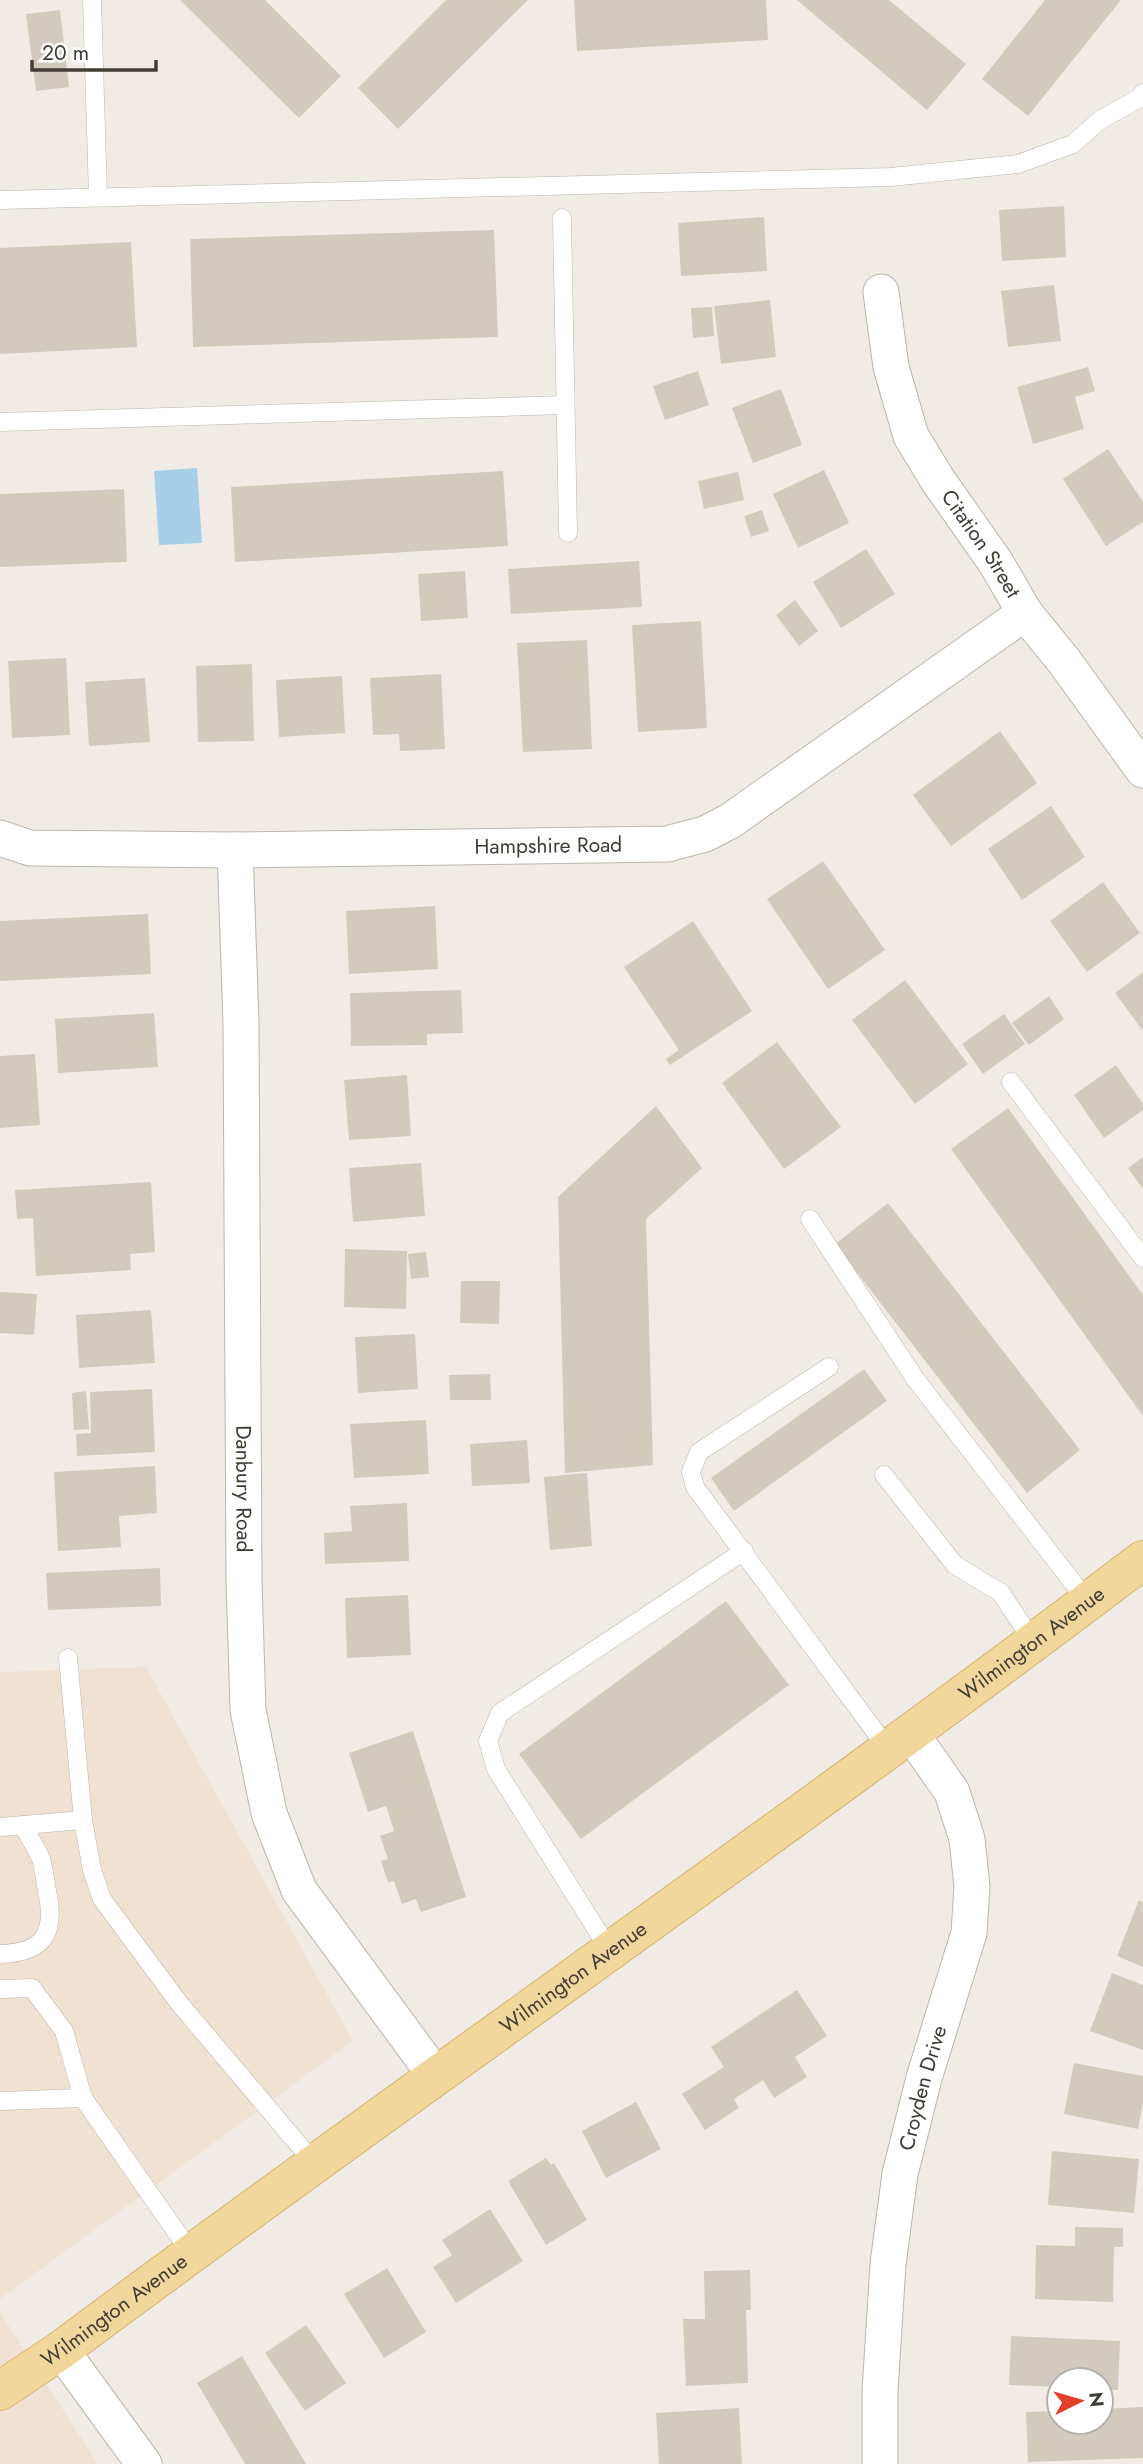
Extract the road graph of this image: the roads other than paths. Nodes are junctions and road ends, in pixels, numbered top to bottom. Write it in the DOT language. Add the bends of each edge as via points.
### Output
graph roads {
  1 [pos="92,0"];
  2 [pos="1143,93"];
  3 [pos="98,196"];
  4 [pos="0,200"];
  5 [pos="562,218"];
  6 [pos="881,292"];
  7 [pos="565,405"];
  8 [pos="0,422"];
  9 [pos="568,533"];
  10 [pos="1026,613"];
  11 [pos="1143,770"];
  12 [pos="0,838"];
  13 [pos="235,850"];
  14 [pos="1011,1082"];
  15 [pos="810,1219"];
  16 [pos="1143,1258"];
  17 [pos="830,1367"];
  18 [pos="884,1475"];
  19 [pos="744,1551"];
  20 [pos="1143,1560"];
  21 [pos="1088,1602"];
  22 [pos="1034,1643"];
  23 [pos="68,1658"];
  24 [pos="899,1741"];
  25 [pos="83,1820"];
  26 [pos="23,1825"];
  27 [pos="0,1827"];
  28 [pos="610,1951"];
  29 [pos="0,1954"];
  30 [pos="0,1989"];
  31 [pos="435,2075"];
  32 [pos="83,2098"];
  33 [pos="0,2101"];
  34 [pos="315,2164"];
  35 [pos="191,2253"];
  36 [pos="61,2350"];
  37 [pos="0,2391"];
  38 [pos="144,2464"];
  39 [pos="880,2464"];
  1 -- 3 [label="lane"];
  2 -- 3 [label="lane" via="1073,144 1018,164 904,176"];
  3 -- 4 [label="lane"];
  5 -- 7 [label="lane"];
  6 -- 10 [label="street, Citation Street" via="891,367 911,436"];
  7 -- 8 [label="lane"];
  7 -- 9 [label="lane"];
  10 -- 11 [label="street, Citation Street"];
  10 -- 13 [label="street, Hampshire Road" via="705,834 667,844"];
  12 -- 13 [label="street, Hampshire Road" via="30,848"];
  13 -- 31 [label="street, Danbury Road" via="242,1022 248,1710 269,1813 299,1890"];
  14 -- 16 [label="lane"];
  15 -- 21 [label="lane" via="916,1380"];
  17 -- 19 [label="lane" via="699,1452 691,1472 695,1487"];
  18 -- 22 [label="lane" via="954,1565 1001,1593"];
  19 -- 24 [label="lane"];
  19 -- 28 [label="lane" via="500,1713 488,1741 496,1769"];
  20 -- 21 [label="main road, Wilmington Avenue"];
  21 -- 22 [label="main road, Wilmington Avenue"];
  22 -- 24 [label="main road, Wilmington Avenue"];
  23 -- 25 [label="lane"];
  24 -- 28 [label="main road, Wilmington Avenue"];
  24 -- 39 [label="street, Croyden Drive" via="952,1792 967,1839 972,1887 969,1933 900,2174 888,2264"];
  25 -- 26 [label="lane"];
  25 -- 34 [label="lane" via="102,1899 179,2003"];
  26 -- 27 [label="lane"];
  26 -- 29 [label="lane" via="41,1860 52,1913 47,1935 39,1944"];
  28 -- 31 [label="main road, Wilmington Avenue"];
  30 -- 32 [label="lane" via="32,1988 64,2031"];
  31 -- 34 [label="main road, Wilmington Avenue"];
  32 -- 33 [label="lane"];
  32 -- 35 [label="lane"];
  34 -- 35 [label="main road, Wilmington Avenue"];
  35 -- 36 [label="main road, Wilmington Avenue"];
  36 -- 37 [label="main road, Wilmington Avenue"];
  36 -- 38 [label="street"];
}
